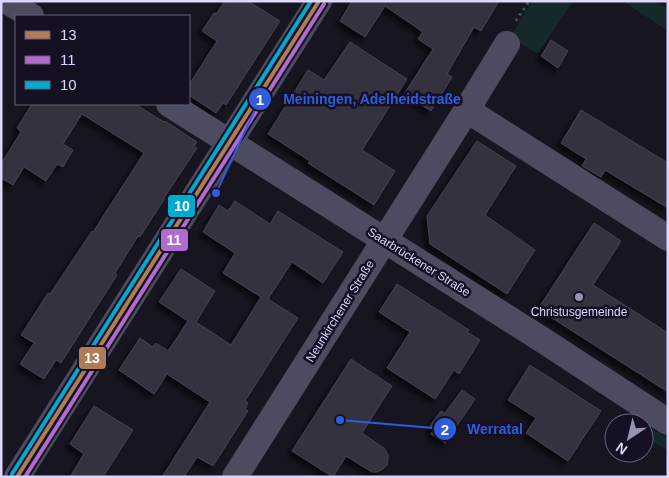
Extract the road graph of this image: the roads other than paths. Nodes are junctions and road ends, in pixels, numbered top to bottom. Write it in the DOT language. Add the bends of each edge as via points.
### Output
graph roads {
  1 [pos="7,1"];
  2 [pos="319,1"];
  3 [pos="29,15"];
  4 [pos="507,44"];
  5 [pos="171,105"];
  6 [pos="466,111"];
  7 [pos="230,142"];
  8 [pos="668,238"];
  9 [pos="384,241"];
  10 [pos="668,422"];
  11 [pos="17,477"];
  12 [pos="235,477"];
  1 -- 3 [label="street"];
  2 -- 7 [label="street"];
  4 -- 6 [label="street, Neunkirchener Straße"];
  5 -- 7 [label="street, Saarbrückener Straße"];
  6 -- 8 [label="street"];
  6 -- 9 [label="street, Neunkirchener Straße"];
  7 -- 9 [label="street, Saarbrückener Straße"];
  7 -- 11 [label="street"];
  9 -- 10 [label="street, Saarbrückener Straße"];
  9 -- 12 [label="street, Neunkirchener Straße"];
}
